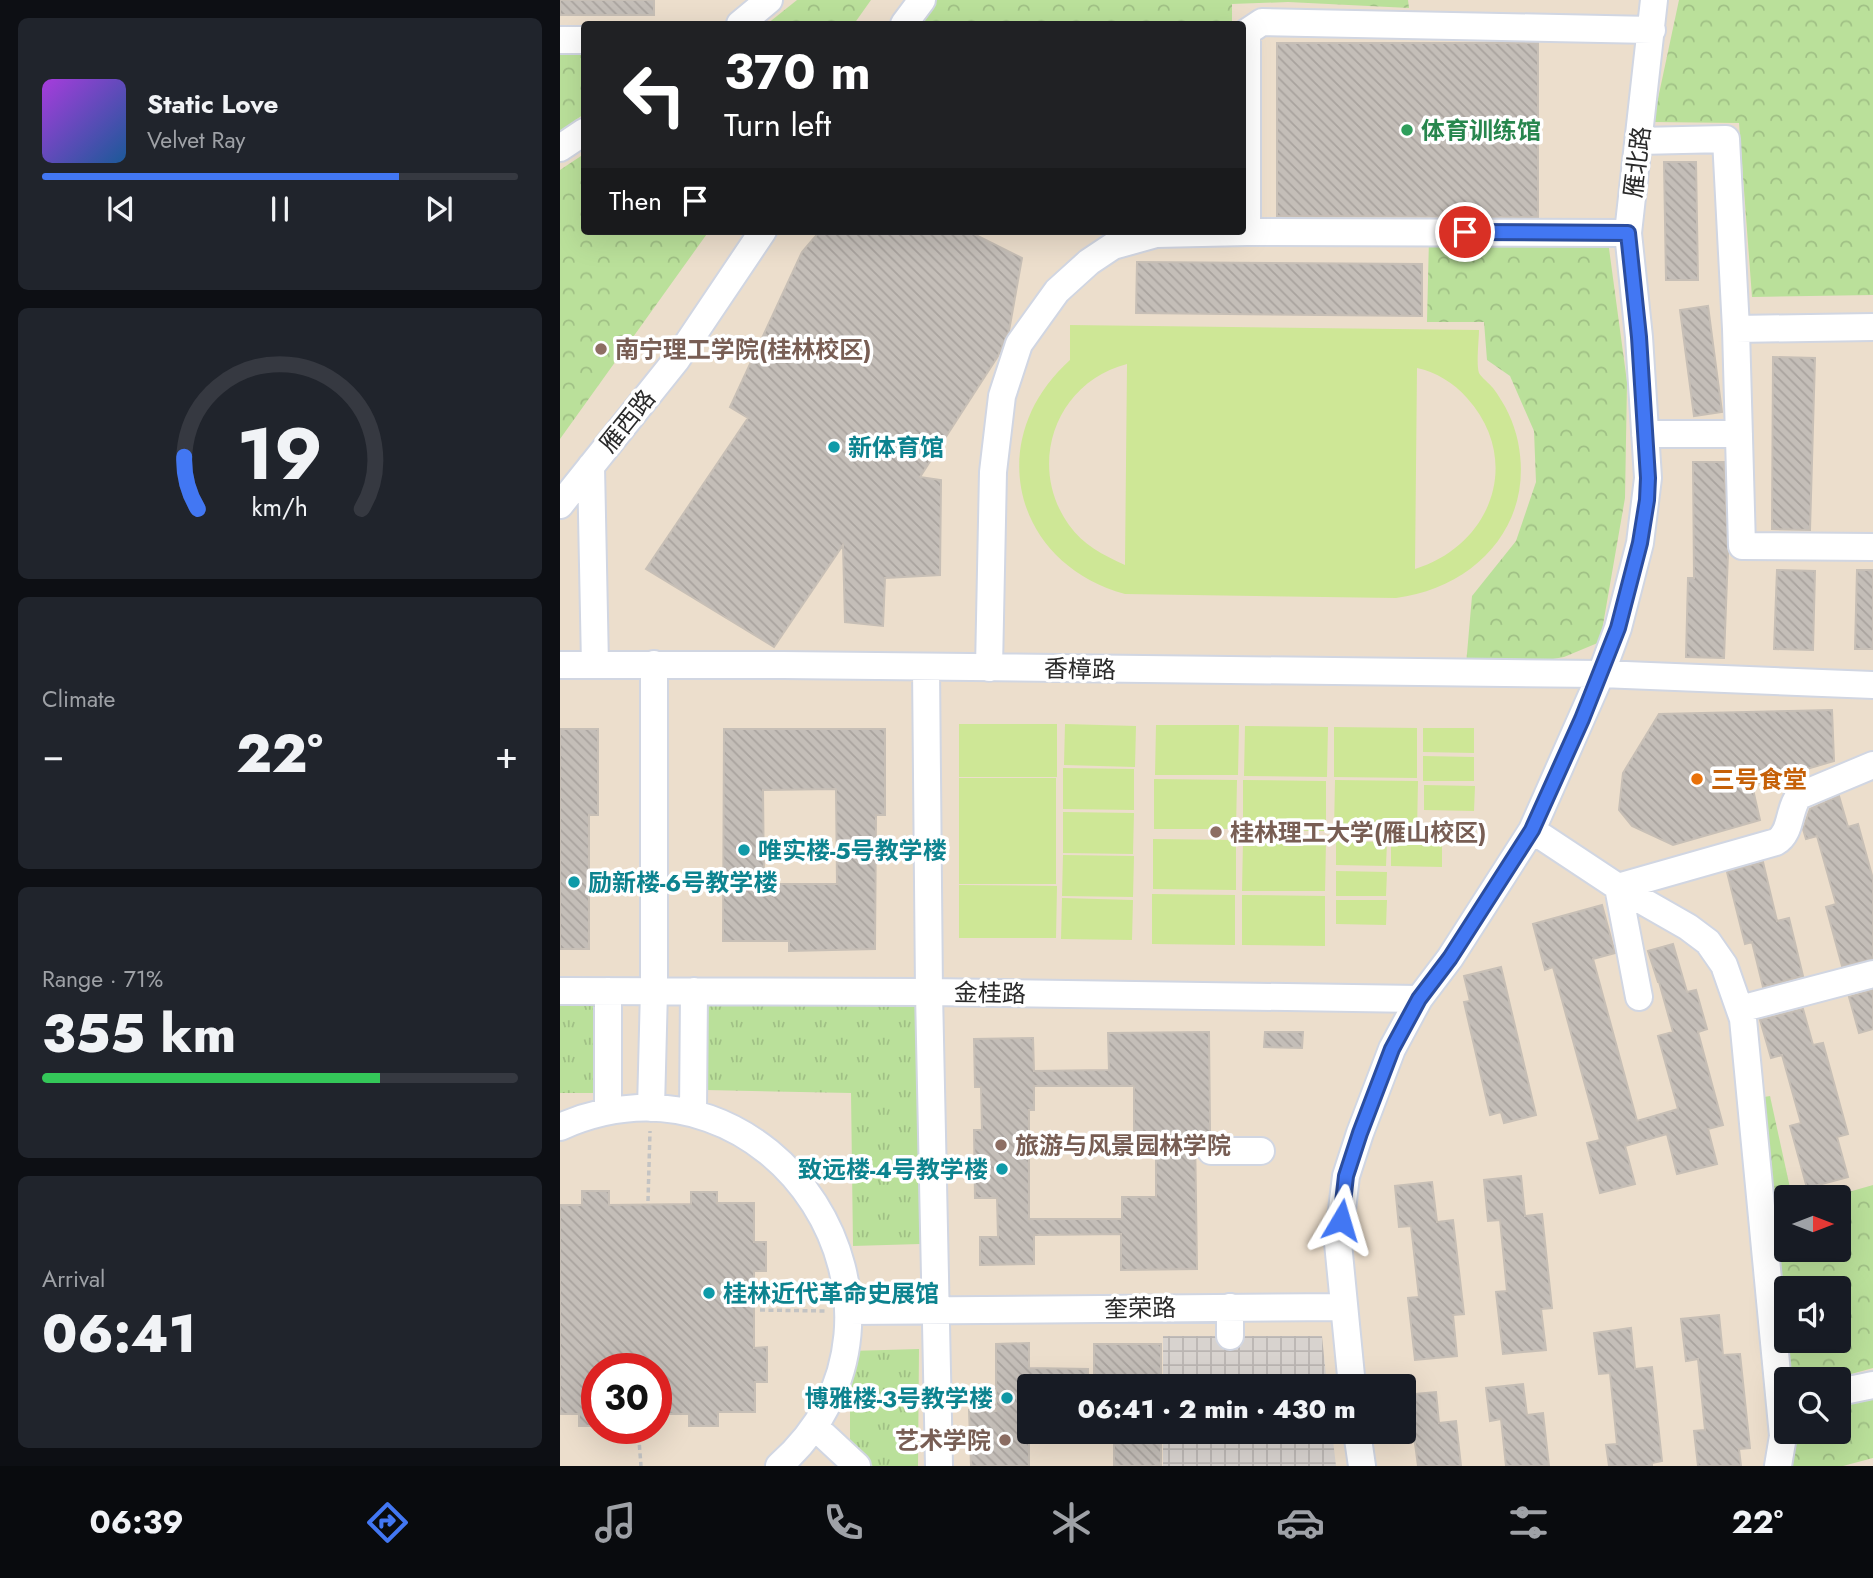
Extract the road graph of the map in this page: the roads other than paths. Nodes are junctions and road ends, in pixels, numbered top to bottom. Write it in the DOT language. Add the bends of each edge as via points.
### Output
graph roads {
  1 [pos="769,0"];
  2 [pos="922,0"];
  3 [pos="1654,0"];
  4 [pos="1328,11"];
  5 [pos="744,21"];
  6 [pos="906,21"];
  7 [pos="1652,30"];
  8 [pos="560,40"];
  9 [pos="581,40"];
  10 [pos="581,134"];
  11 [pos="1639,141"];
  12 [pos="560,148"];
  13 [pos="1247,232"];
  14 [pos="1628,233"];
  15 [pos="760,235"];
  16 [pos="1146,235"];
  17 [pos="1107,239"];
  18 [pos="1873,327"];
  19 [pos="1736,329"];
  20 [pos="1739,433"];
  21 [pos="1645,434"];
  22 [pos="591,466"];
  23 [pos="560,505"];
  24 [pos="1873,547"];
  25 [pos="654,664"];
  26 [pos="560,665"];
  27 [pos="595,665"];
  28 [pos="926,667"];
  29 [pos="989,667"];
  30 [pos="1601,674"];
  31 [pos="1873,685"];
  32 [pos="1873,765"];
  33 [pos="1532,830"];
  34 [pos="1618,887"];
  35 [pos="1873,974"];
  36 [pos="653,990"];
  37 [pos="560,991"];
  38 [pos="608,991"];
  39 [pos="694,991"];
  40 [pos="929,992"];
  41 [pos="1639,997"];
  42 [pos="1419,999"];
  43 [pos="1740,1009"];
  44 [pos="651,1108"];
  45 [pos="608,1111"];
  46 [pos="693,1113"];
  47 [pos="560,1128"];
  48 [pos="1211,1151"];
  49 [pos="1261,1151"];
  50 [pos="1230,1307"];
  51 [pos="1344,1307"];
  52 [pos="848,1311"];
  53 [pos="936,1311"];
  54 [pos="1230,1336"];
  55 [pos="1780,1367"];
  56 [pos="1351,1374"];
  57 [pos="1873,1385"];
  58 [pos="1851,1390"];
  59 [pos="815,1427"];
  60 [pos="1359,1444"];
  61 [pos="1782,1444"];
  62 [pos="779,1466"];
  63 [pos="858,1466"];
  64 [pos="939,1466"];
  65 [pos="1363,1466"];
  66 [pos="1778,1466"];
  1 -- 5 [label="street"];
  2 -- 6 [label="street"];
  3 -- 7 [label="street, 雁北路"];
  4 -- 7 [label="street"];
  4 -- 13 [label="street" via="1262,22 1247,32"];
  7 -- 11 [label="street, 雁北路"];
  8 -- 9 [label="street"];
  10 -- 12 [label="street"];
  11 -- 14 [label="street, 雁北路"];
  11 -- 19 [label="street" via="1726,139"];
  13 -- 14 [label="street"];
  14 -- 21 [label="street, 雁北路"];
  15 -- 22 [label="street, 雁西路" via="677,359"];
  16 -- 17 [label="street"];
  17 -- 29 [label="street" via="1057,291 1019,344 1002,396 993,472"];
  18 -- 19 [label="street"];
  19 -- 20 [label="street"];
  20 -- 21 [label="street"];
  20 -- 24 [label="street" via="1742,546"];
  21 -- 30 [label="street, 雁北路" via="1644,523 1618,628"];
  22 -- 23 [label="street, 雁西路"];
  22 -- 27 [label="street"];
  25 -- 27 [label="street, 香樟路"];
  25 -- 28 [label="street, 香樟路"];
  25 -- 36 [label="street"];
  26 -- 27 [label="street, 香樟路"];
  28 -- 29 [label="street, 香樟路"];
  28 -- 40 [label="street"];
  29 -- 30 [label="street, 香樟路"];
  30 -- 31 [label="street, 香樟路"];
  30 -- 33 [label="street, 雁北路"];
  32 -- 34 [label="street" via="1799,796 1786,832 1776,842"];
  33 -- 34 [label="street"];
  33 -- 42 [label="street, 雁北路"];
  34 -- 41 [label="street"];
  34 -- 43 [label="street" via="1708,942 1724,965"];
  35 -- 43 [label="street"];
  36 -- 38 [label="street, 金桂路"];
  36 -- 39 [label="street, 金桂路"];
  36 -- 44 [label="street"];
  37 -- 38 [label="street, 金桂路"];
  38 -- 45 [label="street"];
  39 -- 40 [label="street, 金桂路"];
  39 -- 46 [label="street"];
  40 -- 42 [label="street, 金桂路"];
  40 -- 53 [label="street"];
  42 -- 51 [label="street, 雁北路" via="1392,1049 1346,1176 1338,1243"];
  43 -- 55 [label="street"];
  44 -- 45 [label="street"];
  44 -- 46 [label="street"];
  45 -- 47 [label="street"];
  46 -- 52 [label="street" via="754,1141 804,1186 836,1245"];
  48 -- 49 [label="street"];
  50 -- 51 [label="street, 奎荣路"];
  50 -- 53 [label="street, 奎荣路"];
  50 -- 54 [label="street"];
  51 -- 56 [label="street, 雁北路"];
  52 -- 53 [label="street, 奎荣路"];
  52 -- 59 [label="street" via="838,1377"];
  53 -- 64 [label="street"];
  57 -- 58 [label="street"];
  59 -- 62 [label="street"];
  59 -- 63 [label="street"];
  60 -- 65 [label="street"];
  61 -- 66 [label="street"];
}
